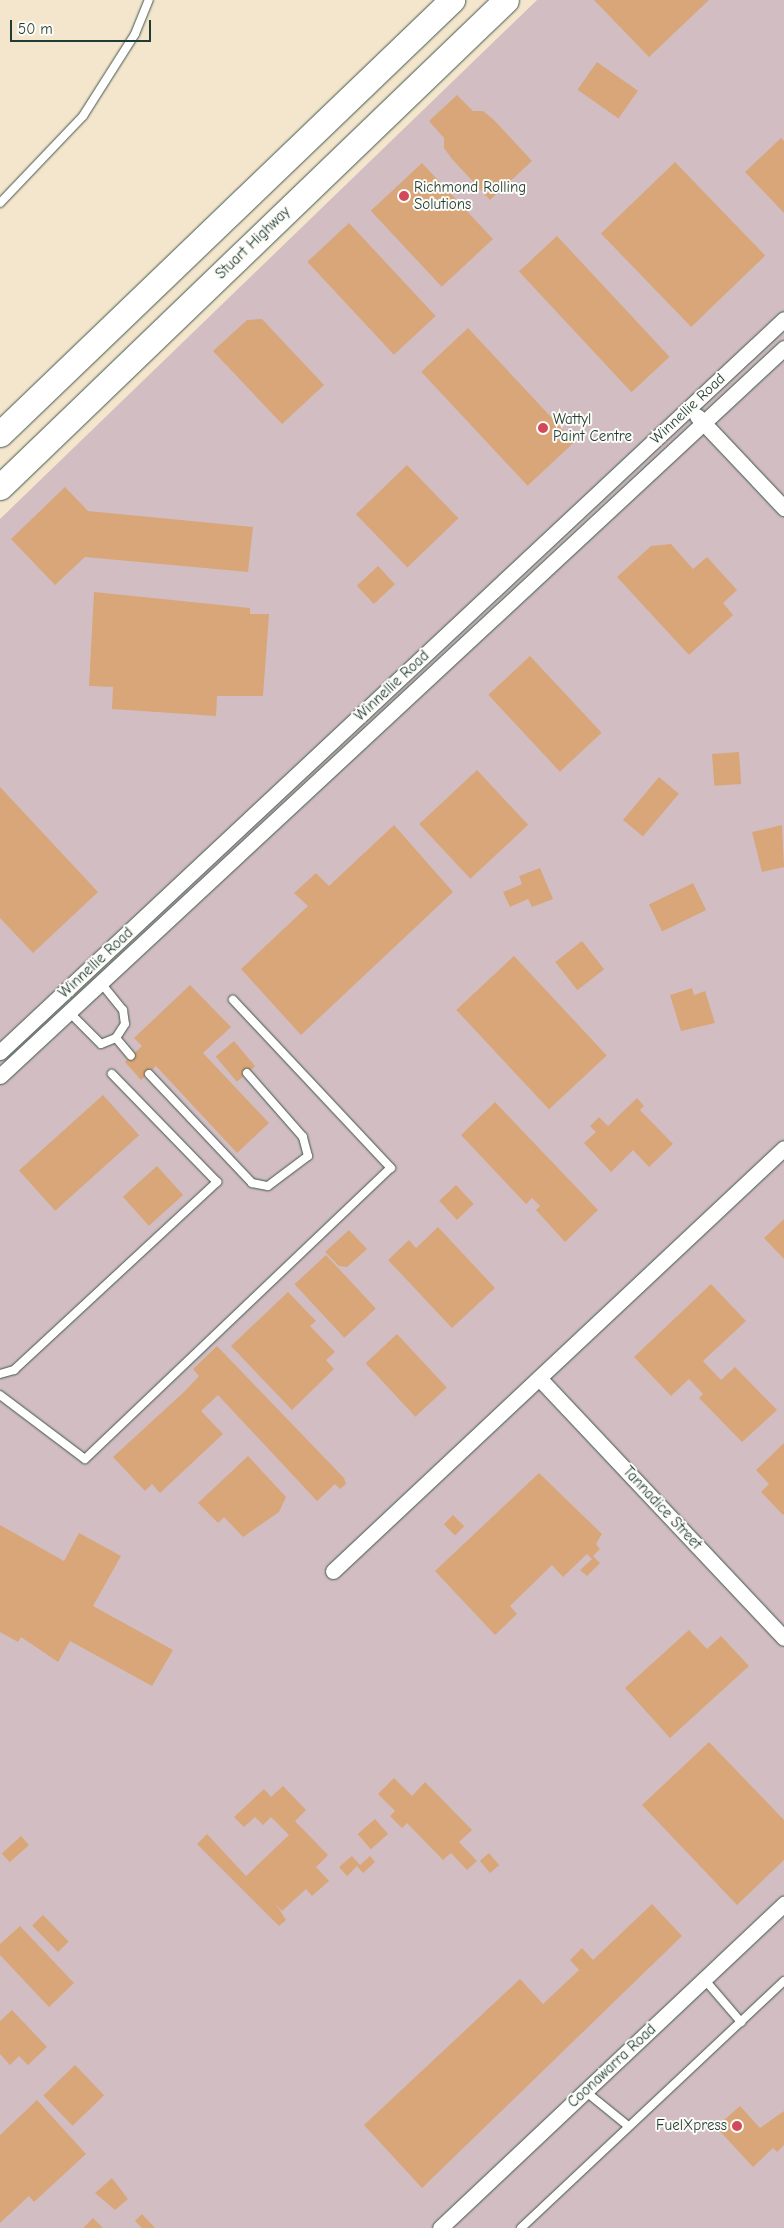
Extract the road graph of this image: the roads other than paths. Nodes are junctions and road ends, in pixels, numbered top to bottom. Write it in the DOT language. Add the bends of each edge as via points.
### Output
graph roads {
  1 [pos="149,0"];
  2 [pos="452,0"];
  3 [pos="506,0"];
  4 [pos="0,203"];
  5 [pos="784,319"];
  6 [pos="784,348"];
  7 [pos="689,408"];
  8 [pos="703,423"];
  9 [pos="0,434"];
  10 [pos="0,487"];
  11 [pos="784,508"];
  12 [pos="101,983"];
  13 [pos="233,1000"];
  14 [pos="69,1012"];
  15 [pos="116,1038"];
  16 [pos="0,1052"];
  17 [pos="131,1056"];
  18 [pos="248,1073"];
  19 [pos="112,1074"];
  20 [pos="150,1074"];
  21 [pos="0,1076"];
  22 [pos="784,1148"];
  23 [pos="0,1374"];
  24 [pos="539,1378"];
  25 [pos="0,1395"];
  26 [pos="333,1571"];
  27 [pos="784,1638"];
  28 [pos="784,1904"];
  29 [pos="704,1979"];
  30 [pos="784,1981"];
  31 [pos="741,2022"];
  32 [pos="585,2091"];
  33 [pos="628,2126"];
  34 [pos="445,2227"];
  35 [pos="521,2228"];
  1 -- 4 [label="lane" via="135,34 83,116"];
  2 -- 9 [label="highway"];
  3 -- 10 [label="highway, Stuart Highway"];
  5 -- 7 [label="street, Winnellie Road"];
  6 -- 8 [label="street, Winnellie Road"];
  7 -- 8 [label="street"];
  7 -- 16 [label="street, Winnellie Road"];
  8 -- 11 [label="street"];
  8 -- 12 [label="street, Winnellie Road"];
  12 -- 14 [label="street, Winnellie Road"];
  12 -- 15 [label="lane" via="123,1010 126,1024"];
  13 -- 25 [label="lane" via="391,1168 85,1460"];
  14 -- 15 [label="lane" via="101,1044"];
  14 -- 21 [label="street, Winnellie Road"];
  15 -- 17 [label="lane"];
  18 -- 20 [label="lane" via="303,1137 308,1156 268,1186 252,1183"];
  19 -- 23 [label="lane" via="217,1182 14,1370"];
  22 -- 24 [label="street"];
  24 -- 26 [label="street"];
  24 -- 27 [label="street, Tannadice Street"];
  28 -- 29 [label="street, Coonawarra Road"];
  29 -- 31 [label="lane"];
  29 -- 32 [label="street, Coonawarra Road"];
  30 -- 31 [label="lane"];
  31 -- 33 [label="lane"];
  32 -- 33 [label="lane"];
  32 -- 34 [label="street, Coonawarra Road"];
  33 -- 35 [label="lane"];
}
